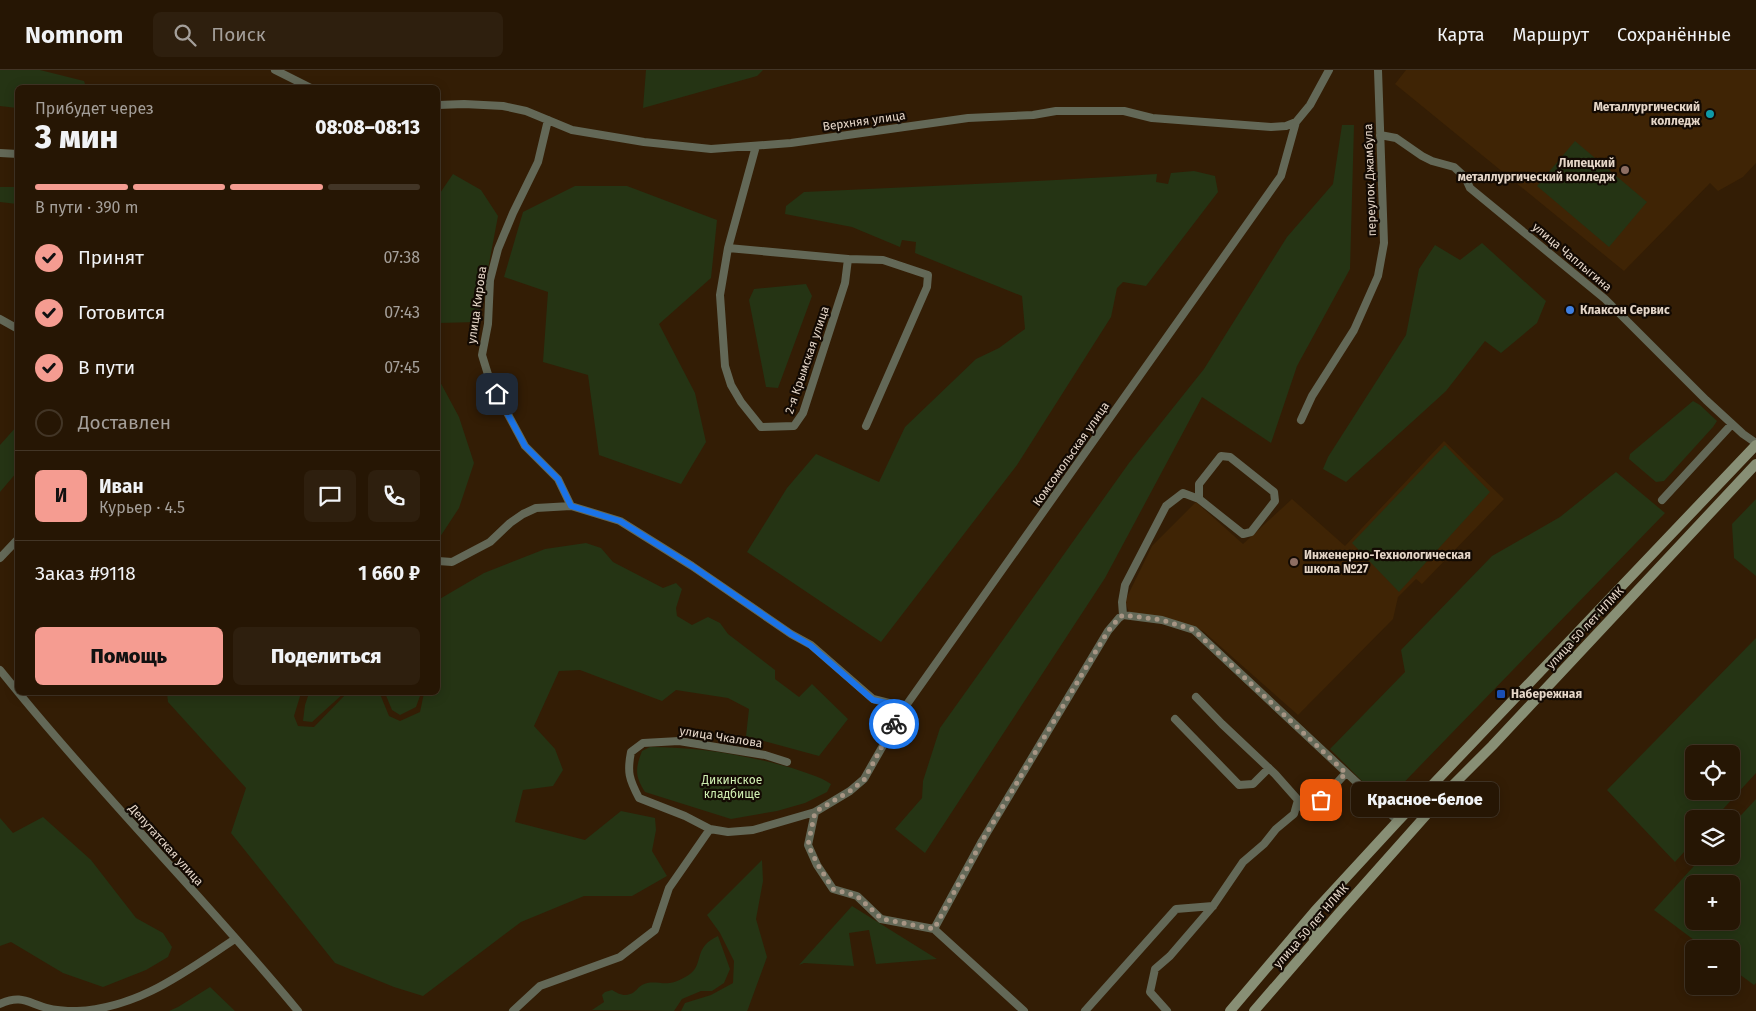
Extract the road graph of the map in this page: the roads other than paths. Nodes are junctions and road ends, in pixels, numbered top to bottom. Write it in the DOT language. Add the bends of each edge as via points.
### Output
graph roads {
  1 [pos="276,70"];
  2 [pos="1330,70"];
  3 [pos="1378,70"];
  4 [pos="305,85"];
  5 [pos="440,105"];
  6 [pos="548,120"];
  7 [pos="1296,122"];
  8 [pos="1380,134"];
  9 [pos="756,146"];
  10 [pos="0,153"];
  11 [pos="15,154"];
  12 [pos="728,248"];
  13 [pos="848,259"];
  14 [pos="0,319"];
  15 [pos="15,327"];
  16 [pos="1301,420"];
  17 [pos="1732,424"];
  18 [pos="866,426"];
  19 [pos="1756,444"];
  20 [pos="1756,464"];
  21 [pos="1199,500"];
  22 [pos="1662,500"];
  23 [pos="571,506"];
  24 [pos="15,542"];
  25 [pos="0,558"];
  26 [pos="440,560"];
  27 [pos="1123,615"];
  28 [pos="0,670"];
  29 [pos="15,688"];
  30 [pos="21,695"];
  31 [pos="1196,697"];
  32 [pos="905,707"];
  33 [pos="1175,719"];
  34 [pos="787,762"];
  35 [pos="1269,768"];
  36 [pos="1346,773"];
  37 [pos="850,791"];
  38 [pos="1297,807"];
  39 [pos="815,812"];
  40 [pos="1398,821"];
  41 [pos="710,829"];
  42 [pos="1213,906"];
  43 [pos="1315,911"];
  44 [pos="934,929"];
  45 [pos="235,939"];
  46 [pos="1314,940"];
  47 [pos="0,1004"];
  48 [pos="298,1011"];
  49 [pos="513,1011"];
  50 [pos="1024,1011"];
  51 [pos="1085,1011"];
  52 [pos="1167,1011"];
  53 [pos="1230,1011"];
  54 [pos="1254,1011"];
  1 -- 4 [label="street"];
  2 -- 7 [label="street"];
  3 -- 8 [label="street, переулок Джамбула"];
  5 -- 6 [label="street, Верхняя улица" via="503,106"];
  6 -- 9 [label="street, Верхняя улица" via="572,130 684,147"];
  6 -- 23 [label="street, улица Кирова" via="538,162 512,212 498,249 490,280 488,324 482,355 490,381 525,446 558,479"];
  7 -- 9 [label="street, Верхняя улица" via="1270,127 1152,118 1124,111 1056,111 968,118"];
  7 -- 32 [label="street, Комсомольская улица" via="1281,176"];
  8 -- 16 [label="street, переулок Джамбула" via="1384,243 1378,276 1354,330 1312,396"];
  8 -- 17 [label="street, улица Чаплыгина" via="1396,138 1432,161 1454,167 1465,177 1470,188 1605,300"];
  9 -- 12 [label="street, 2-я Крымская улица"];
  10 -- 11 [label="street"];
  12 -- 13 [label="street"];
  12 -- 13 [label="street, 2-я Крымская улица" via="720,295 725,366 741,402 761,427 794,426 803,413 845,283"];
  13 -- 18 [label="street" via="883,260 928,275 927,287"];
  14 -- 15 [label="street"];
  17 -- 19 [label="street, улица Чаплыгина"];
  17 -- 22 [label="street"];
  19 -- 40 [label="main road, улица 50 лет НЛМК"];
  20 -- 46 [label="main road, улица 50 лет НЛМК" via="1452,786"];
  21 -- 21 [label="street" via="1243,534 1251,532 1275,501 1274,492 1230,457 1221,456 1199,484"];
  21 -- 27 [label="street" via="1183,492 1166,506 1126,585"];
  23 -- 26 [label="street" via="536,508 510,523 490,542 452,562"];
  23 -- 32 [label="street" via="620,521 815,648 873,700"];
  24 -- 25 [label="street"];
  27 -- 36 [label="street" via="1162,620 1194,630"];
  27 -- 44 [label="street" via="1108,631 982,841"];
  28 -- 29 [label="street, Депутатская улица"];
  30 -- 45 [label="street, Депутатская улица"];
  31 -- 35 [label="street"];
  32 -- 37 [label="street, Комсомольская улица" via="864,780"];
  33 -- 35 [label="street" via="1238,785 1253,784"];
  34 -- 41 [label="street, улица Чкалова" via="765,755 679,741 643,743 631,752 628,769 639,798"];
  35 -- 38 [label="street" via="1298,800"];
  36 -- 38 [label="street" via="1314,805"];
  36 -- 40 [label="street"];
  37 -- 39 [label="street, улица Чкалова"];
  38 -- 42 [label="street" via="1294,814 1243,862"];
  39 -- 41 [label="street, улица Чкалова" via="753,830 728,832"];
  39 -- 44 [label="street" via="808,845 833,889 857,896 882,919"];
  40 -- 43 [label="main road"];
  41 -- 49 [label="street" via="669,888 655,930 620,957 540,986"];
  42 -- 51 [label="street" via="1176,909"];
  42 -- 52 [label="street" via="1155,969 1150,992"];
  43 -- 46 [label="main road"];
  43 -- 53 [label="main road"];
  44 -- 50 [label="street"];
  45 -- 47 [label="street" via="161,987 119,1004 77,1011 46,1008 22,999"];
  45 -- 48 [label="street, Депутатская улица"];
  46 -- 54 [label="main road, улица 50 лет НЛМК"];
}
